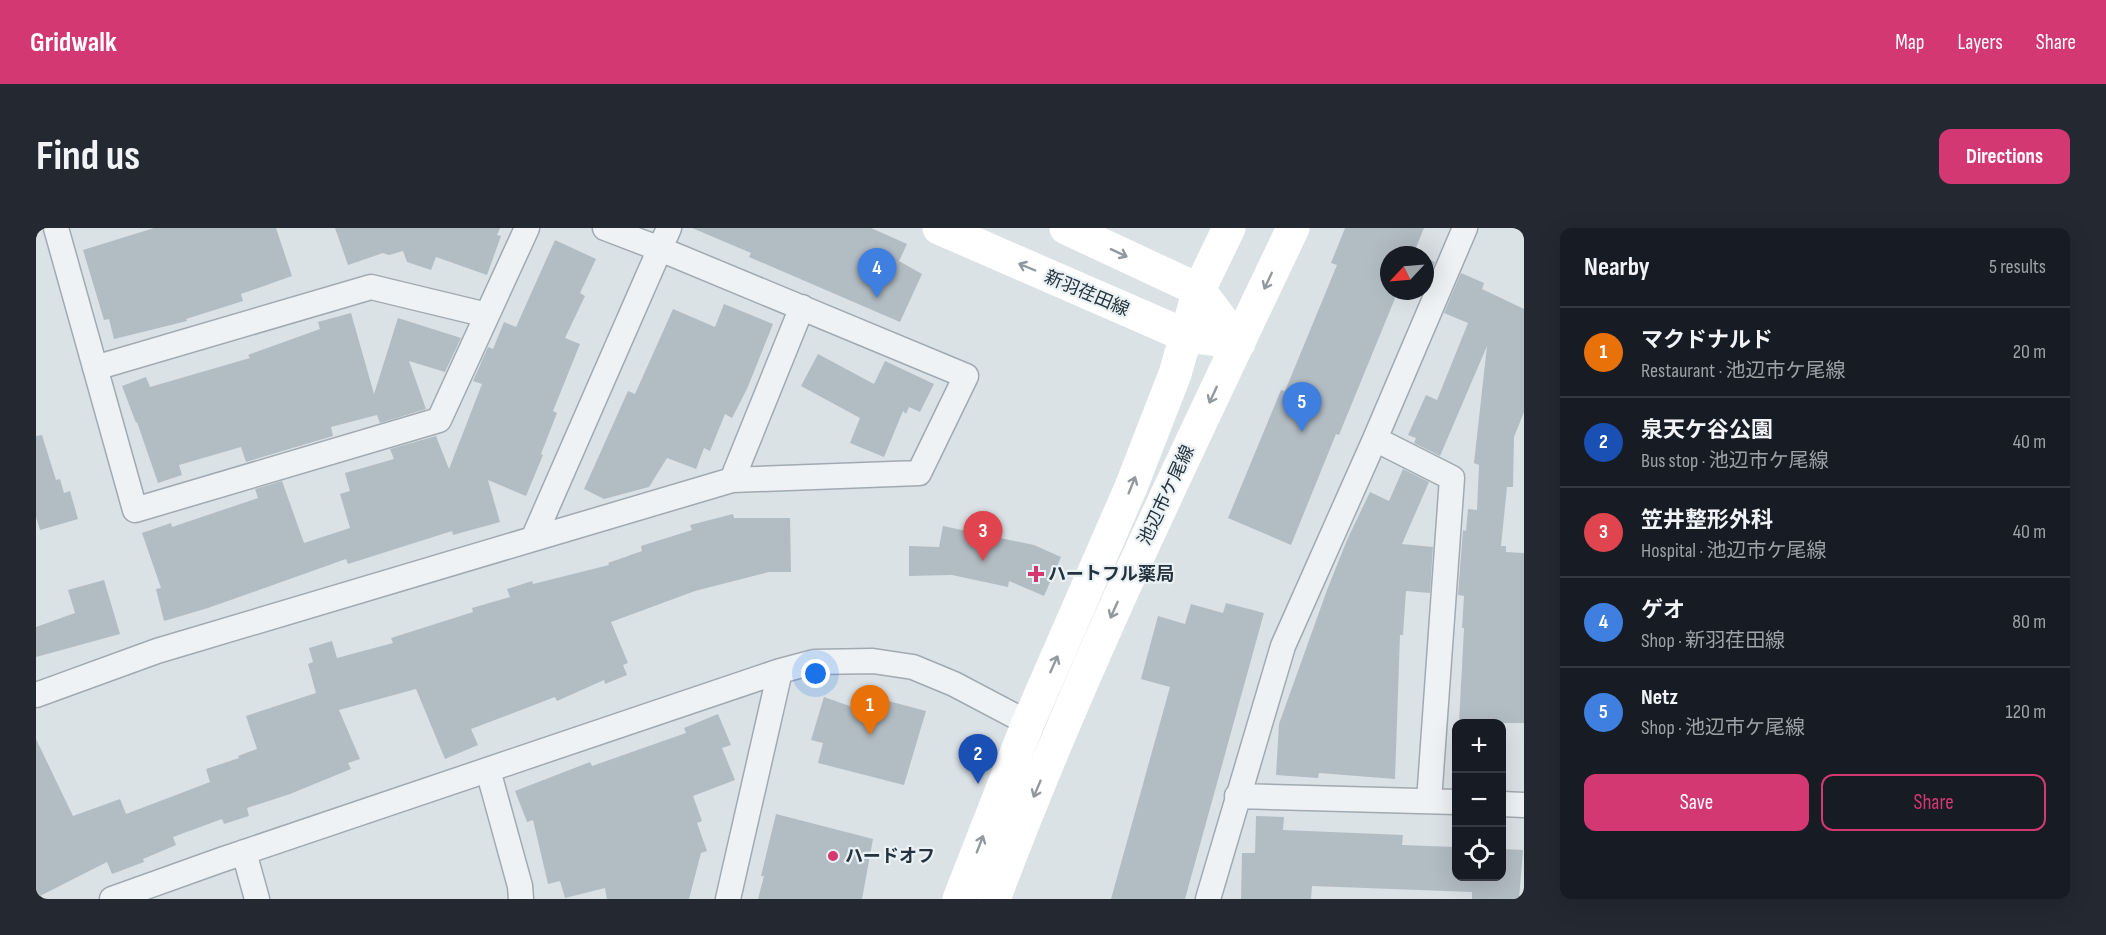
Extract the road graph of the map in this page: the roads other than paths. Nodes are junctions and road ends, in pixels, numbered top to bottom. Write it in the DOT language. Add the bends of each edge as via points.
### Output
graph roads {
  1 [pos="56,228"];
  2 [pos="527,228"];
  3 [pos="605,228"];
  4 [pos="939,228"];
  5 [pos="1066,228"];
  6 [pos="1229,228"];
  7 [pos="1293,228"];
  8 [pos="1465,228"];
  9 [pos="665,238"];
  10 [pos="1199,290"];
  11 [pos="802,308"];
  12 [pos="487,315"];
  13 [pos="1187,336"];
  14 [pos="1239,343"];
  15 [pos="95,368"];
  16 [pos="1375,439"];
  17 [pos="732,480"];
  18 [pos="533,539"];
  19 [pos="780,671"];
  20 [pos="36,696"];
  21 [pos="1028,723"];
  22 [pos="488,770"];
  23 [pos="1237,796"];
  24 [pos="1429,801"];
  25 [pos="1452,802"];
  26 [pos="1506,804"];
  27 [pos="1524,805"];
  28 [pos="244,852"];
  29 [pos="112,899"];
  30 [pos="257,899"];
  31 [pos="521,899"];
  32 [pos="728,899"];
  33 [pos="959,899"];
  34 [pos="994,899"];
  35 [pos="1208,899"];
  1 -- 15 [label="street"];
  2 -- 12 [label="street"];
  3 -- 9 [label="street"];
  13 -- 4 [label="street, 新羽荏田線, one-way"];
  5 -- 10 [label="street, one-way"];
  6 -- 10 [label="street, 池辺市ケ尾線"];
  7 -- 14 [label="street, 池辺市ケ尾線, one-way"];
  8 -- 16 [label="street"];
  9 -- 11 [label="street"];
  9 -- 18 [label="street"];
  10 -- 13 [label="street, 池辺市ケ尾線"];
  10 -- 14 [label="street"];
  11 -- 17 [label="street"];
  11 -- 17 [label="street" via="966,376 919,473"];
  12 -- 15 [label="street" via="371,287"];
  12 -- 15 [label="street" via="439,420 135,510"];
  13 -- 14 [label="street, 新羽荏田線"];
  21 -- 13 [label="street, 池辺市ケ尾線, one-way" via="1128,495"];
  14 -- 34 [label="street, 池辺市ケ尾線, one-way" via="1143,543 1025,817"];
  16 -- 23 [label="street" via="1283,646"];
  16 -- 24 [label="street" via="1452,478"];
  17 -- 18 [label="street"];
  18 -- 20 [label="street" via="157,651"];
  19 -- 21 [label="street" via="814,662 873,662 913,668 954,684"];
  19 -- 22 [label="street"];
  19 -- 32 [label="street"];
  33 -- 21 [label="street, 池辺市ケ尾線, one-way"];
  22 -- 28 [label="street"];
  22 -- 31 [label="street"];
  23 -- 24 [label="street"];
  23 -- 35 [label="street"];
  24 -- 25 [label="street"];
  26 -- 27 [label="street"];
  28 -- 29 [label="street"];
  28 -- 30 [label="street"];
}
